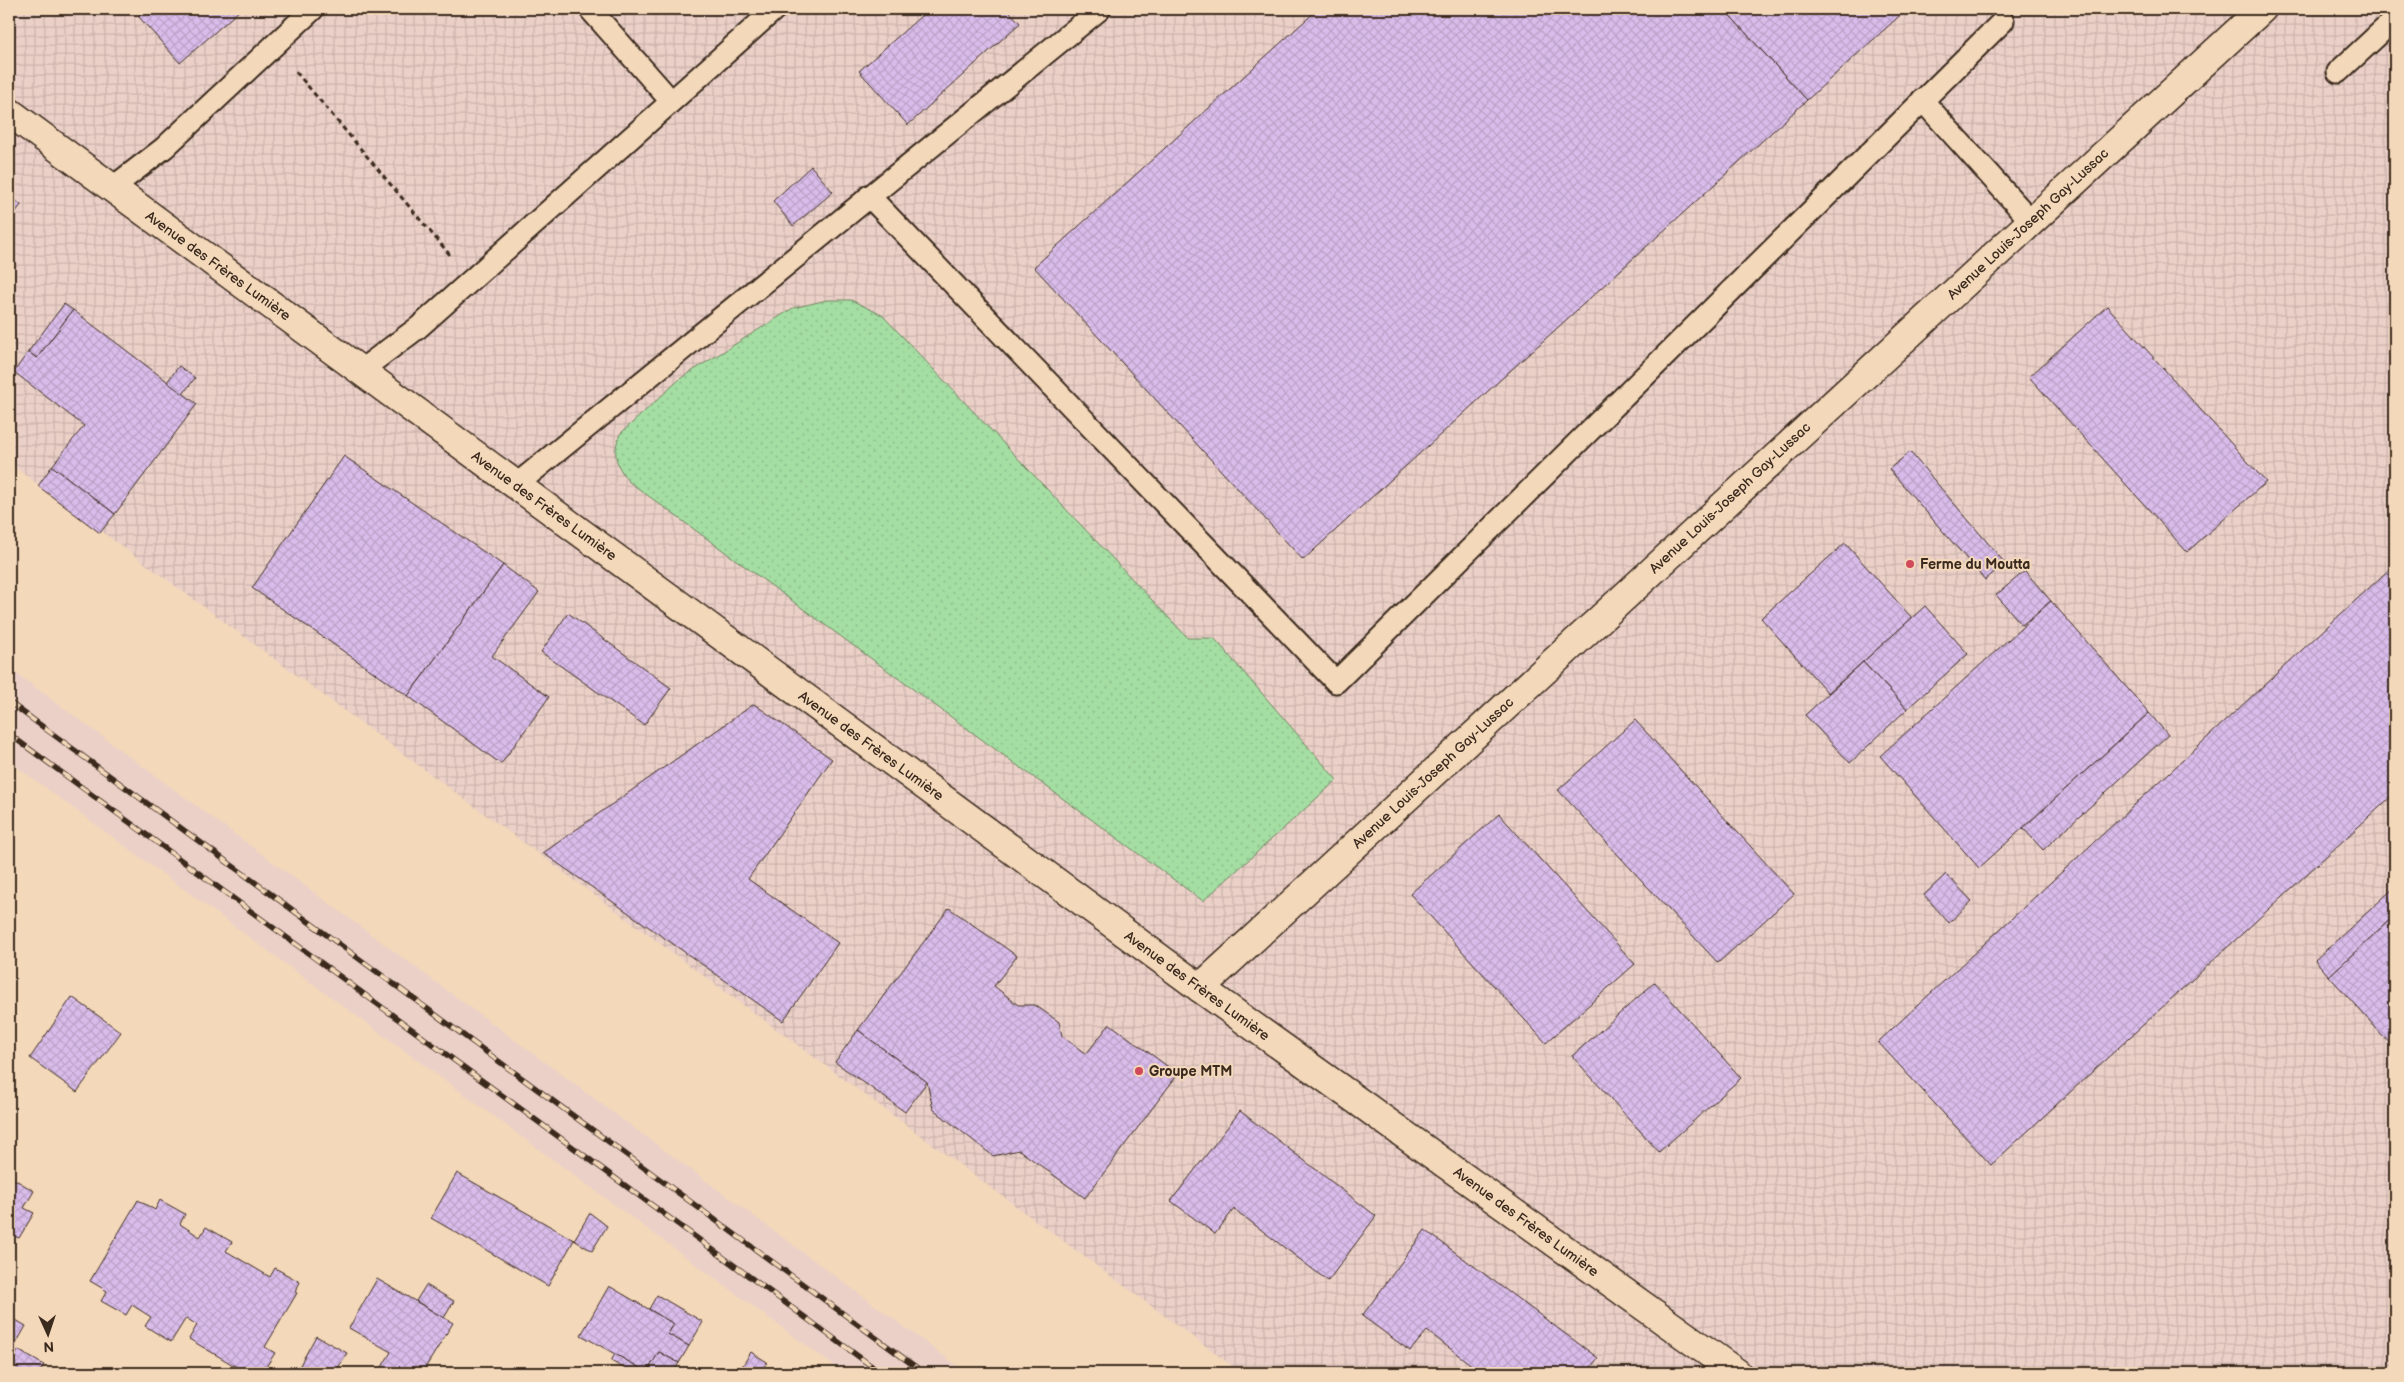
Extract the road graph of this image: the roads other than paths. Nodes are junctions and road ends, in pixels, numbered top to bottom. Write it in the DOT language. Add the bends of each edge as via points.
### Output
graph roads {
  1 [pos="313,9"];
  2 [pos="590,9"];
  3 [pos="775,9"];
  4 [pos="1100,9"];
  5 [pos="2262,9"];
  6 [pos="2395,19"];
  7 [pos="2003,21"];
  8 [pos="2338,72"];
  9 [pos="1922,100"];
  10 [pos="671,101"];
  11 [pos="9,112"];
  12 [pos="112,188"];
  13 [pos="869,196"];
  14 [pos="2031,221"];
  15 [pos="360,371"];
  16 [pos="516,485"];
  17 [pos="1200,988"];
  18 [pos="1737,1373"];
  1 -- 12 [label="lane" via="164,148"];
  2 -- 10 [label="lane"];
  3 -- 10 [label="lane"];
  4 -- 13 [label="lane"];
  5 -- 14 [label="street, Avenue Louis-Joseph Gay-Lussac"];
  6 -- 8 [label="lane"];
  7 -- 9 [label="lane"];
  9 -- 13 [label="lane" via="1336,682"];
  9 -- 14 [label="lane"];
  10 -- 15 [label="lane" via="419,327"];
  11 -- 12 [label="street, Avenue des Frères Lumière"];
  12 -- 15 [label="street, Avenue des Frères Lumière"];
  13 -- 16 [label="lane"];
  14 -- 17 [label="street, Avenue Louis-Joseph Gay-Lussac"];
  15 -- 16 [label="street, Avenue des Frères Lumière"];
  16 -- 17 [label="street, Avenue des Frères Lumière"];
  17 -- 18 [label="street, Avenue des Frères Lumière"];
}
